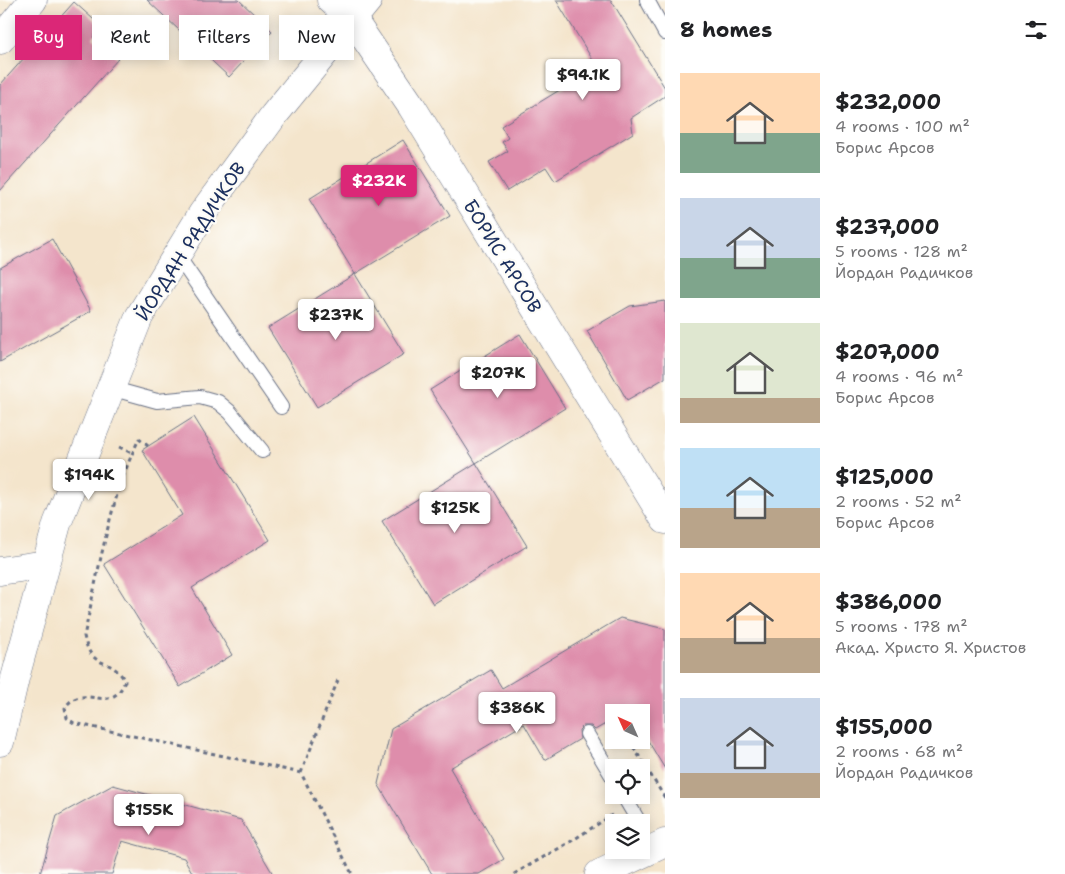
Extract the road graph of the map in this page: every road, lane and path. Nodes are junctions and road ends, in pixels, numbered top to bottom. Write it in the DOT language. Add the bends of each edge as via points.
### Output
graph roads {
  1 [pos="33,0"];
  2 [pos="331,0"];
  3 [pos="647,0"];
  4 [pos="360,10"];
  5 [pos="665,33"];
  6 [pos="0,40"];
  7 [pos="176,256"];
  8 [pos="110,388"];
  9 [pos="281,408"];
  10 [pos="148,446"];
  11 [pos="119,447"];
  12 [pos="262,451"];
  13 [pos="132,453"];
  14 [pos="665,520"];
  15 [pos="46,564"];
  16 [pos="0,571"];
  17 [pos="338,680"];
  18 [pos="587,734"];
  19 [pos="0,742"];
  20 [pos="635,749"];
  21 [pos="605,764"];
  22 [pos="301,773"];
  23 [pos="665,798"];
  24 [pos="605,819"];
  25 [pos="619,859"];
  26 [pos="352,874"];
  27 [pos="514,874"];
  28 [pos="599,874"];
  1 -- 6 [label="street"];
  2 -- 4 [label="street, БОРИС АРСОВ"];
  3 -- 5 [label="lane"];
  4 -- 7 [label="street, ЙОРДАН РАДИЧКОВ" via="274,115 202,214"];
  4 -- 14 [label="street, БОРИС АРСОВ" via="412,108"];
  7 -- 8 [label="street, ЙОРДАН РАДИЧКОВ" via="139,317"];
  7 -- 9 [label="lane"];
  8 -- 12 [label="lane" via="157,401 200,397 218,402"];
  8 -- 15 [label="street, ЙОРДАН РАДИЧКОВ" via="57,524"];
  10 -- 13 [label="path" via="139,438"];
  11 -- 13 [label="path"];
  13 -- 22 [label="path" via="107,534 84,636 93,659 120,672 126,681 121,692 111,698 79,696 70,700 65,708 67,718 74,723"];
  15 -- 16 [label="street"];
  15 -- 19 [label="street, ЙОРДАН РАДИЧКОВ"];
  17 -- 22 [label="path"];
  18 -- 21 [label="lane"];
  20 -- 23 [label="path"];
  22 -- 26 [label="path"];
  24 -- 27 [label="path"];
  25 -- 28 [label="street"];
}
